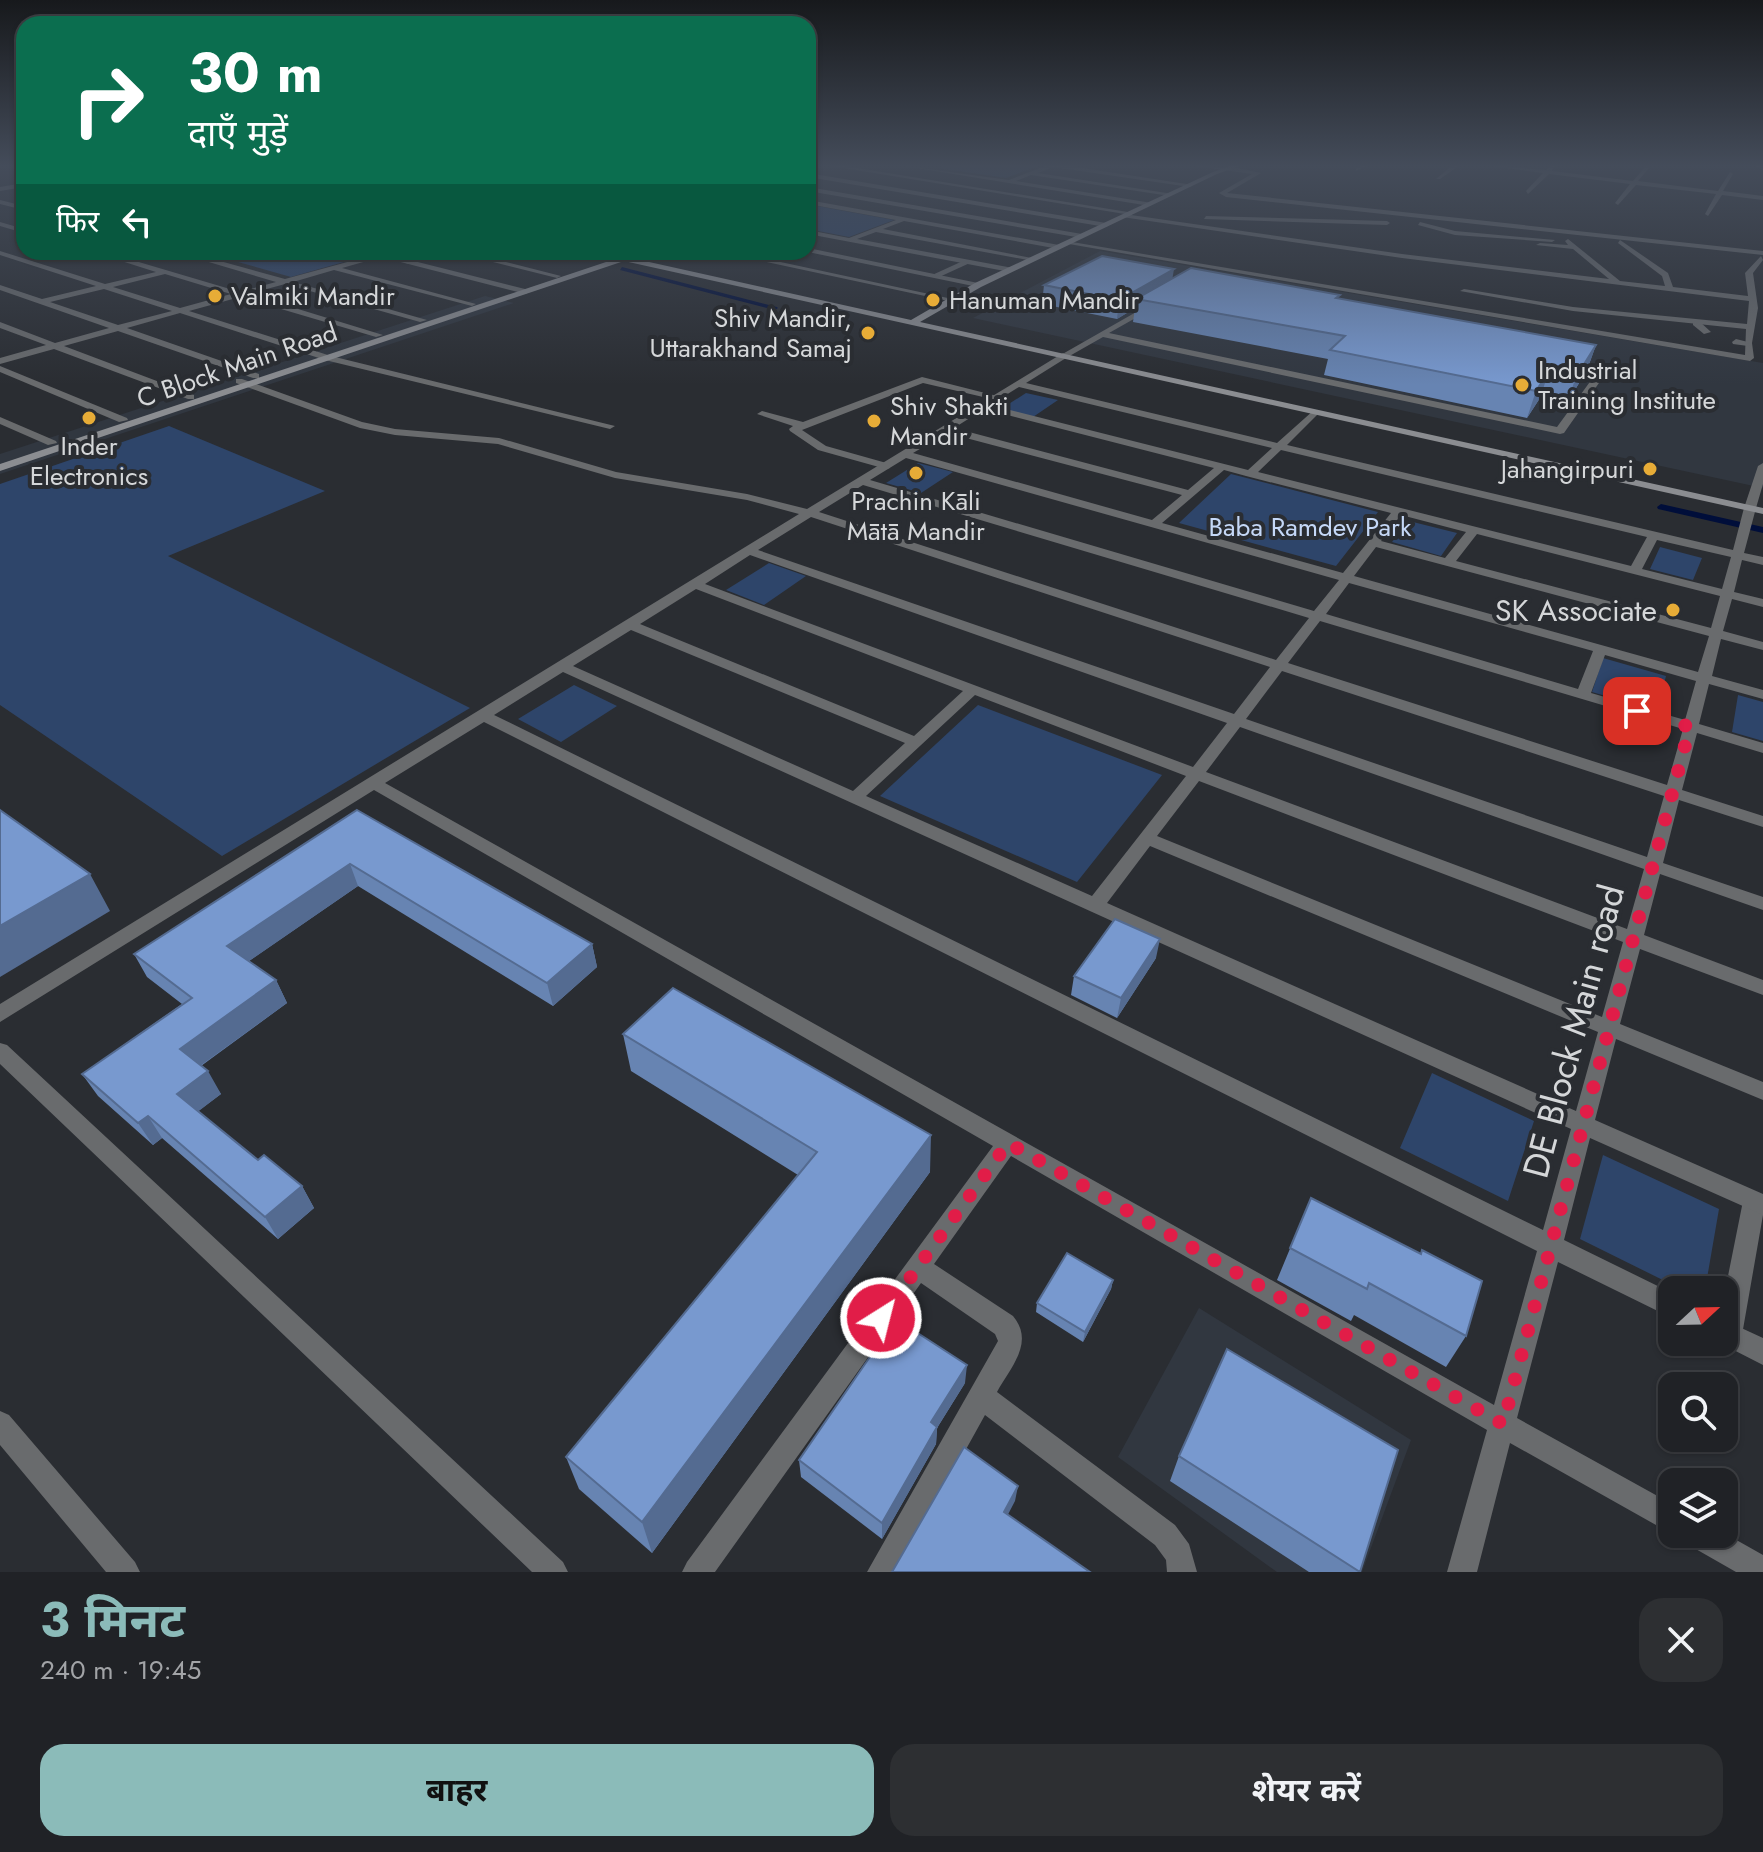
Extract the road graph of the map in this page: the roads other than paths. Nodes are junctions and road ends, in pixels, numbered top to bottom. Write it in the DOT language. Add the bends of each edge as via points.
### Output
graph roads {
  1 [pos="841,238"];
  2 [pos="853,238"];
  3 [pos="921,238"];
  4 [pos="1021,238"];
  5 [pos="1077,238"];
  6 [pos="1278,238"];
  7 [pos="1337,238"];
  8 [pos="1457,238"];
  9 [pos="1615,238"];
  10 [pos="1282,239"];
  11 [pos="849,240"];
  12 [pos="1372,242"];
  13 [pos="1620,242"];
  14 [pos="1592,243"];
  15 [pos="1570,244"];
  16 [pos="1062,245"];
  17 [pos="1332,246"];
  18 [pos="1366,251"];
  19 [pos="816,252"];
  20 [pos="16,255"];
  21 [pos="0,256"];
  22 [pos="11,256"];
  23 [pos="1762,256"];
  24 [pos="16,258"];
  25 [pos="1033,259"];
  26 [pos="24,260"];
  27 [pos="124,260"];
  28 [pos="208,260"];
  29 [pos="216,260"];
  30 [pos="362,260"];
  31 [pos="400,260"];
  32 [pos="415,260"];
  33 [pos="490,260"];
  34 [pos="613,260"];
  35 [pos="614,260"];
  36 [pos="629,260"];
  37 [pos="762,260"];
  38 [pos="212,261"];
  39 [pos="408,262"];
  40 [pos="968,262"];
  41 [pos="196,265"];
  42 [pos="393,266"];
  43 [pos="334,268"];
  44 [pos="181,269"];
  45 [pos="1010,270"];
  46 [pos="378,271"];
  47 [pos="165,272"];
  48 [pos="362,275"];
  49 [pos="557,276"];
  50 [pos="934,276"];
  51 [pos="285,282"];
  52 [pos="1618,283"];
  53 [pos="978,285"];
  54 [pos="106,286"];
  55 [pos="0,287"];
  56 [pos="1670,289"];
  57 [pos="522,290"];
  58 [pos="1464,291"];
  59 [pos="239,294"];
  60 [pos="1164,297"];
  61 [pos="1455,298"];
  62 [pos="1751,299"];
  63 [pos="953,300"];
  64 [pos="1423,301"];
  65 [pos="42,302"];
  66 [pos="472,304"];
  67 [pos="179,310"];
  68 [pos="423,320"];
  69 [pos="1689,320"];
  70 [pos="912,323"];
  71 [pos="0,325"];
  72 [pos="1749,327"];
  73 [pos="119,328"];
  74 [pos="1707,332"];
  75 [pos="1102,334"];
  76 [pos="379,335"];
  77 [pos="1736,342"];
  78 [pos="1748,343"];
  79 [pos="54,346"];
  80 [pos="324,356"];
  81 [pos="1063,356"];
  82 [pos="0,361"];
  83 [pos="0,369"];
  84 [pos="1603,370"];
  85 [pos="256,376"];
  86 [pos="243,383"];
  87 [pos="1017,384"];
  88 [pos="191,397"];
  89 [pos="996,397"];
  90 [pos="982,406"];
  91 [pos="1314,413"];
  92 [pos="762,414"];
  93 [pos="0,420"];
  94 [pos="123,420"];
  95 [pos="802,425"];
  96 [pos="610,426"];
  97 [pos="945,429"];
  98 [pos="52,443"];
  99 [pos="1279,448"];
  100 [pos="904,454"];
  101 [pos="0,461"];
  102 [pos="886,466"];
  103 [pos="1763,466"];
  104 [pos="1222,467"];
  105 [pos="0,468"];
  106 [pos="1250,474"];
  107 [pos="861,481"];
  108 [pos="1190,494"];
  109 [pos="1757,509"];
  110 [pos="1398,511"];
  111 [pos="809,513"];
  112 [pos="1154,524"];
  113 [pos="1474,530"];
  114 [pos="1654,535"];
  115 [pos="1374,543"];
  116 [pos="749,551"];
  117 [pos="1737,554"];
  118 [pos="1763,561"];
  119 [pos="1448,563"];
  120 [pos="1635,570"];
  121 [pos="1347,579"];
  122 [pos="694,584"];
  123 [pos="1727,594"];
  124 [pos="1763,603"];
  125 [pos="1318,616"];
  126 [pos="629,624"];
  127 [pos="1716,634"];
  128 [pos="1763,646"];
  129 [pos="1600,650"];
  130 [pos="561,666"];
  131 [pos="1279,666"];
  132 [pos="1703,679"];
  133 [pos="973,689"];
  134 [pos="1583,695"];
  135 [pos="1763,695"];
  136 [pos="482,715"];
  137 [pos="1236,721"];
  138 [pos="1690,727"];
  139 [pos="916,742"];
  140 [pos="1763,748"];
  141 [pos="1195,773"];
  142 [pos="373,783"];
  143 [pos="1673,793"];
  144 [pos="856,797"];
  145 [pos="1763,822"];
  146 [pos="1146,838"];
  147 [pos="1653,866"];
  148 [pos="1096,904"];
  149 [pos="1763,904"];
  150 [pos="1633,938"];
  151 [pos="1763,988"];
  152 [pos="0,1014"];
  153 [pos="1609,1028"];
  154 [pos="0,1051"];
  155 [pos="1763,1091"];
  156 [pos="1583,1122"];
  157 [pos="1008,1143"];
  158 [pos="1759,1203"];
  159 [pos="1550,1245"];
  160 [pos="918,1267"];
  161 [pos="1738,1286"];
  162 [pos="1658,1299"];
  163 [pos="1738,1339"];
  164 [pos="1763,1352"];
  165 [pos="981,1396"];
  166 [pos="0,1424"];
  167 [pos="1503,1424"];
  168 [pos="1658,1512"];
  169 [pos="1722,1548"];
  170 [pos="1763,1571"];
  171 [pos="125,1572"];
  172 [pos="553,1572"];
  173 [pos="697,1572"];
  174 [pos="882,1572"];
  175 [pos="1182,1572"];
  176 [pos="1462,1572"];
  1 -- 11 [label="street"];
  2 -- 11 [label="street"];
  3 -- 25 [label="street"];
  4 -- 16 [label="street"];
  5 -- 16 [label="street"];
  6 -- 10 [label="street"];
  7 -- 17 [label="street"];
  8 -- 15 [label="street"];
  9 -- 23 [label="street"];
  10 -- 17 [label="street"];
  11 -- 40 [label="street"];
  12 -- 18 [label="street"];
  13 -- 56 [label="street" via="1665,275"];
  14 -- 15 [label="street"];
  15 -- 52 [label="street"];
  16 -- 25 [label="street"];
  16 -- 64 [label="street"];
  17 -- 18 [label="street"];
  18 -- 52 [label="street"];
  19 -- 50 [label="street"];
  20 -- 22 [label="street"];
  21 -- 22 [label="street"];
  22 -- 24 [label="street"];
  23 -- 62 [label="street" via="1749,273"];
  25 -- 45 [label="street"];
  26 -- 54 [label="street"];
  27 -- 47 [label="street"];
  28 -- 38 [label="street"];
  29 -- 38 [label="street"];
  30 -- 43 [label="street"];
  31 -- 39 [label="street"];
  32 -- 39 [label="street"];
  33 -- 49 [label="street"];
  34 -- 49 [label="street, C Block Main Road"];
  35 -- 57 [label="street, C Block Main Road"];
  36 -- 70 [label="street"];
  37 -- 63 [label="street"];
  38 -- 41 [label="street"];
  38 -- 51 [label="street"];
  39 -- 42 [label="street"];
  39 -- 57 [label="street"];
  40 -- 45 [label="street"];
  40 -- 50 [label="street"];
  43 -- 48 [label="street"];
  43 -- 51 [label="street"];
  44 -- 47 [label="street"];
  45 -- 53 [label="street"];
  46 -- 48 [label="street"];
  47 -- 54 [label="street"];
  47 -- 59 [label="street"];
  48 -- 66 [label="street"];
  49 -- 57 [label="street, C Block Main Road"];
  50 -- 53 [label="street"];
  51 -- 59 [label="street"];
  51 -- 68 [label="street"];
  52 -- 56 [label="street"];
  53 -- 63 [label="street"];
  54 -- 65 [label="street"];
  54 -- 67 [label="street"];
  55 -- 65 [label="street"];
  56 -- 62 [label="street"];
  57 -- 66 [label="street, C Block Main Road"];
  57 -- 80 [label="street, C Block Main Road"];
  58 -- 69 [label="street"];
  59 -- 67 [label="street"];
  59 -- 76 [label="street"];
  60 -- 75 [label="street"];
  61 -- 64 [label="street" via="1427,293"];
  62 -- 72 [label="street"];
  63 -- 70 [label="street"];
  64 -- 78 [label="street" via="1750,358"];
  65 -- 73 [label="street"];
  66 -- 68 [label="street, C Block Main Road"];
  67 -- 73 [label="street"];
  67 -- 80 [label="street"];
  68 -- 76 [label="street, C Block Main Road"];
  69 -- 72 [label="street"];
  69 -- 74 [label="street"];
  70 -- 81 [label="street"];
  71 -- 79 [label="street"];
  72 -- 78 [label="street"];
  73 -- 79 [label="street"];
  73 -- 85 [label="street"];
  75 -- 81 [label="street"];
  75 -- 84 [label="street" via="1560,431"];
  76 -- 80 [label="street, C Block Main Road"];
  77 -- 78 [label="street"];
  79 -- 82 [label="street"];
  79 -- 88 [label="street"];
  80 -- 85 [label="street, C Block Main Road"];
  80 -- 86 [label="street, C Block Main Road"];
  80 -- 96 [label="street"];
  81 -- 87 [label="street"];
  81 -- 91 [label="street"];
  83 -- 94 [label="street"];
  85 -- 86 [label="street, C Block Main Road"];
  86 -- 88 [label="street, C Block Main Road"];
  86 -- 105 [label="street, C Block Main Road"];
  86 -- 111 [label="street" via="360,425 499,441 615,475"];
  87 -- 89 [label="street"];
  87 -- 99 [label="street"];
  88 -- 94 [label="street, C Block Main Road"];
  89 -- 90 [label="street"];
  89 -- 95 [label="street" via="922,380"];
  90 -- 97 [label="street"];
  90 -- 104 [label="street"];
  91 -- 99 [label="street"];
  91 -- 109 [label="street"];
  92 -- 95 [label="street"];
  93 -- 98 [label="street"];
  94 -- 98 [label="street, C Block Main Road"];
  95 -- 102 [label="street" via="794,429 822,448"];
  97 -- 100 [label="street"];
  97 -- 108 [label="street"];
  98 -- 101 [label="street, C Block Main Road"];
  99 -- 106 [label="street"];
  99 -- 114 [label="street"];
  100 -- 102 [label="street"];
  100 -- 112 [label="street"];
  102 -- 107 [label="street"];
  103 -- 109 [label="street, DE Block Main road"];
  104 -- 106 [label="street"];
  104 -- 108 [label="street"];
  106 -- 110 [label="street"];
  107 -- 111 [label="street"];
  107 -- 125 [label="street"];
  108 -- 112 [label="street"];
  109 -- 117 [label="street, DE Block Main road"];
  110 -- 113 [label="street"];
  110 -- 115 [label="street"];
  111 -- 116 [label="street"];
  111 -- 131 [label="street"];
  112 -- 121 [label="street"];
  113 -- 119 [label="street"];
  113 -- 120 [label="street"];
  114 -- 117 [label="street"];
  114 -- 120 [label="street"];
  115 -- 119 [label="street"];
  115 -- 121 [label="street"];
  116 -- 122 [label="street"];
  116 -- 137 [label="street"];
  117 -- 118 [label="street"];
  117 -- 123 [label="street, DE Block Main road"];
  119 -- 127 [label="street"];
  120 -- 123 [label="street"];
  121 -- 125 [label="street"];
  121 -- 129 [label="street"];
  122 -- 126 [label="street"];
  122 -- 133 [label="street"];
  123 -- 124 [label="street"];
  123 -- 127 [label="street, DE Block Main road"];
  125 -- 131 [label="street"];
  125 -- 134 [label="street"];
  126 -- 130 [label="street"];
  126 -- 139 [label="street"];
  127 -- 128 [label="street"];
  127 -- 132 [label="street, DE Block Main road"];
  129 -- 132 [label="street"];
  129 -- 134 [label="street"];
  130 -- 136 [label="street"];
  130 -- 144 [label="street"];
  131 -- 137 [label="street"];
  131 -- 143 [label="street"];
  132 -- 135 [label="street"];
  132 -- 138 [label="street, DE Block Main road"];
  133 -- 139 [label="street"];
  133 -- 141 [label="street"];
  134 -- 138 [label="street"];
  136 -- 142 [label="street"];
  136 -- 159 [label="street"];
  137 -- 141 [label="street"];
  137 -- 147 [label="street"];
  138 -- 140 [label="street"];
  138 -- 143 [label="street, DE Block Main road"];
  139 -- 144 [label="street"];
  141 -- 146 [label="street"];
  141 -- 150 [label="street"];
  142 -- 152 [label="street"];
  142 -- 157 [label="street"];
  143 -- 145 [label="street"];
  143 -- 147 [label="street, DE Block Main road"];
  144 -- 148 [label="street"];
  146 -- 148 [label="street"];
  146 -- 153 [label="street"];
  147 -- 149 [label="street"];
  147 -- 150 [label="street, DE Block Main road"];
  148 -- 156 [label="street"];
  150 -- 151 [label="street"];
  150 -- 153 [label="street, DE Block Main road"];
  153 -- 155 [label="street"];
  153 -- 156 [label="street, DE Block Main road"];
  154 -- 172 [label="street"];
  156 -- 158 [label="street"];
  156 -- 159 [label="street, DE Block Main road"];
  157 -- 160 [label="street"];
  157 -- 167 [label="street"];
  158 -- 161 [label="street"];
  159 -- 162 [label="street"];
  159 -- 167 [label="street, DE Block Main road"];
  160 -- 165 [label="street" via="1011,1333"];
  160 -- 173 [label="street"];
  163 -- 164 [label="street"];
  165 -- 174 [label="street"];
  165 -- 175 [label="street" via="1165,1535 1179,1554"];
  166 -- 171 [label="street"];
  167 -- 168 [label="street"];
  167 -- 176 [label="street, DE Block Main road"];
  169 -- 170 [label="street"];
}
